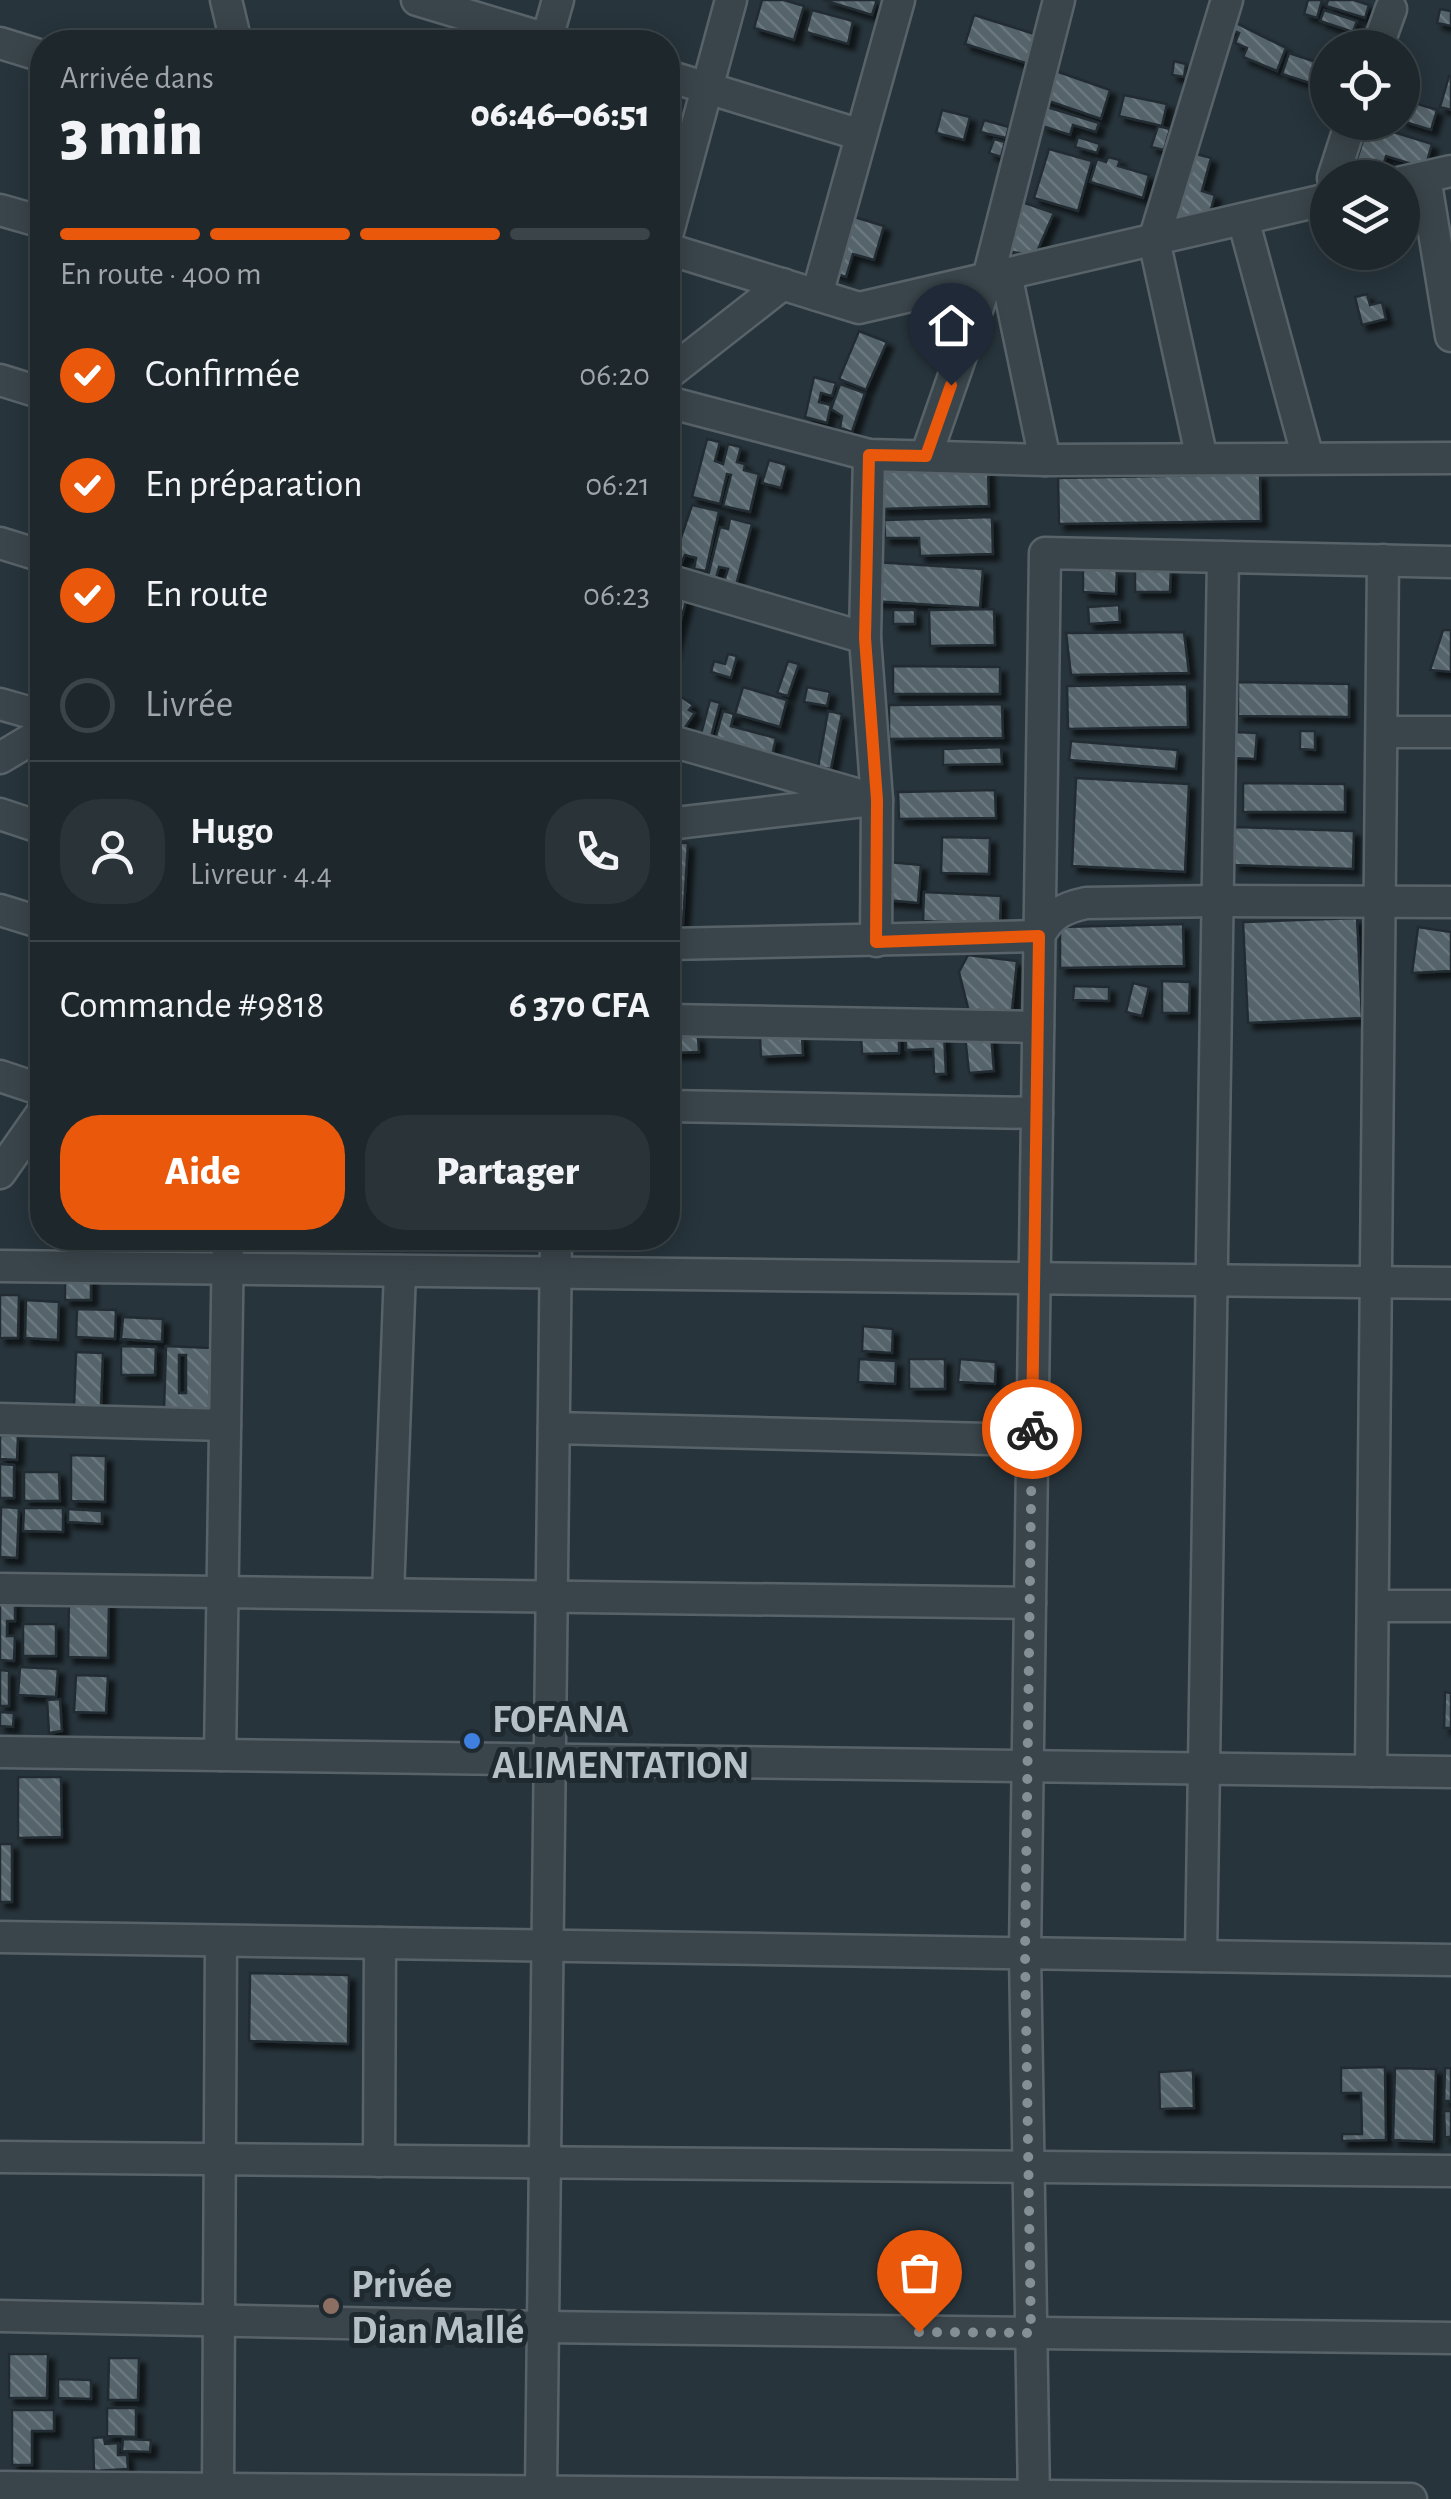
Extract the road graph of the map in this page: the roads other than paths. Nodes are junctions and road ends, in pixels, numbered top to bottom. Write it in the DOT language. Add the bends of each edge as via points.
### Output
graph roads {
  1 [pos="226,0"];
  2 [pos="417,0"];
  3 [pos="558,0"];
  4 [pos="731,0"];
  5 [pos="899,0"];
  6 [pos="1059,0"];
  7 [pos="1227,0"];
  8 [pos="1390,9"];
  9 [pos="233,30"];
  10 [pos="514,30"];
  11 [pos="552,30"];
  12 [pos="1383,30"];
  13 [pos="0,43"];
  14 [pos="30,52"];
  15 [pos="680,80"];
  16 [pos="707,88"];
  17 [pos="861,136"];
  18 [pos="1426,177"];
  19 [pos="680,188"];
  20 [pos="1310,198"];
  21 [pos="0,210"];
  22 [pos="30,219"];
  23 [pos="1243,219"];
  24 [pos="1154,240"];
  25 [pos="680,253"];
  26 [pos="997,276"];
  27 [pos="783,284"];
  28 [pos="817,295"];
  29 [pos="1451,336"];
  30 [pos="680,365"];
  31 [pos="0,380"];
  32 [pos="30,389"];
  33 [pos="680,405"];
  34 [pos="869,455"];
  35 [pos="926,456"];
  36 [pos="1308,458"];
  37 [pos="1451,458"];
  38 [pos="1202,459"];
  39 [pos="1045,460"];
  40 [pos="0,543"];
  41 [pos="30,552"];
  42 [pos="1224,557"];
  43 [pos="1384,560"];
  44 [pos="1451,562"];
  45 [pos="680,584"];
  46 [pos="865,638"];
  47 [pos="0,704"];
  48 [pos="30,713"];
  49 [pos="1382,732"];
  50 [pos="1451,732"];
  51 [pos="30,740"];
  52 [pos="680,743"];
  53 [pos="0,758"];
  54 [pos="877,800"];
  55 [pos="0,814"];
  56 [pos="680,823"];
  57 [pos="30,824"];
  58 [pos="1218,901"];
  59 [pos="1380,902"];
  60 [pos="1451,902"];
  61 [pos="0,910"];
  62 [pos="30,919"];
  63 [pos="1039,936"];
  64 [pos="876,942"];
  65 [pos="680,944"];
  66 [pos="680,1020"];
  67 [pos="1038,1027"];
  68 [pos="0,1076"];
  69 [pos="30,1086"];
  70 [pos="680,1106"];
  71 [pos="1037,1113"];
  72 [pos="30,1130"];
  73 [pos="0,1174"];
  74 [pos="228,1250"];
  75 [pos="556,1250"];
  76 [pos="0,1266"];
  77 [pos="228,1269"];
  78 [pos="400,1271"];
  79 [pos="555,1272"];
  80 [pos="1034,1278"];
  81 [pos="1212,1280"];
  82 [pos="1376,1282"];
  83 [pos="1451,1282"];
  84 [pos="0,1419"];
  85 [pos="225,1426"];
  86 [pos="554,1428"];
  87 [pos="1032,1440"];
  88 [pos="0,1589"];
  89 [pos="222,1592"];
  90 [pos="388,1594"];
  91 [pos="552,1596"];
  92 [pos="1030,1603"];
  93 [pos="1373,1606"];
  94 [pos="1451,1606"];
  95 [pos="0,1752"];
  96 [pos="220,1755"];
  97 [pos="550,1760"];
  98 [pos="1028,1766"];
  99 [pos="1204,1769"];
  100 [pos="1371,1771"];
  101 [pos="1451,1772"];
  102 [pos="0,1937"];
  103 [pos="221,1941"];
  104 [pos="380,1943"];
  105 [pos="548,1946"];
  106 [pos="1025,1953"];
  107 [pos="1200,1956"];
  108 [pos="1451,1960"];
  109 [pos="0,2157"];
  110 [pos="220,2159"];
  111 [pos="380,2161"];
  112 [pos="545,2162"];
  113 [pos="1029,2167"];
  114 [pos="1451,2171"];
  115 [pos="0,2316"];
  116 [pos="219,2321"];
  117 [pos="543,2328"];
  118 [pos="1031,2333"];
  119 [pos="1451,2338"];
  120 [pos="0,2487"];
  121 [pos="541,2491"];
  122 [pos="232,2492"];
  123 [pos="76,2493"];
  124 [pos="403,2495"];
  125 [pos="874,2497"];
  126 [pos="1034,2498"];
  127 [pos="1276,2498"];
  128 [pos="1411,2499"];
  1 -- 9 [label="street"];
  2 -- 10 [label="street"];
  3 -- 11 [label="street"];
  4 -- 16 [label="street"];
  5 -- 17 [label="street"];
  6 -- 26 [label="street"];
  7 -- 24 [label="street"];
  8 -- 12 [label="street"];
  13 -- 14 [label="street"];
  15 -- 16 [label="street"];
  16 -- 17 [label="street"];
  16 -- 19 [label="street"];
  17 -- 28 [label="street"];
  18 -- 29 [label="street"];
  20 -- 23 [label="street"];
  21 -- 22 [label="street"];
  23 -- 24 [label="street"];
  23 -- 36 [label="street"];
  24 -- 26 [label="street"];
  24 -- 38 [label="street"];
  25 -- 27 [label="street"];
  26 -- 28 [label="street" via="859,308"];
  26 -- 35 [label="street"];
  26 -- 39 [label="street"];
  27 -- 28 [label="street"];
  27 -- 30 [label="street"];
  31 -- 32 [label="street"];
  33 -- 34 [label="street"];
  34 -- 35 [label="street"];
  34 -- 46 [label="street"];
  35 -- 39 [label="street"];
  36 -- 37 [label="street"];
  36 -- 38 [label="street"];
  38 -- 39 [label="street"];
  40 -- 41 [label="street"];
  42 -- 43 [label="street"];
  42 -- 58 [label="street"];
  42 -- 63 [label="street" via="1044,552"];
  43 -- 44 [label="street"];
  43 -- 49 [label="street"];
  45 -- 46 [label="street"];
  46 -- 54 [label="street"];
  47 -- 48 [label="street"];
  49 -- 50 [label="street"];
  49 -- 59 [label="street"];
  51 -- 53 [label="street"];
  52 -- 54 [label="street"];
  54 -- 56 [label="street"];
  54 -- 64 [label="street"];
  55 -- 57 [label="street"];
  58 -- 59 [label="street"];
  58 -- 63 [label="street" via="1086,903 1066,907"];
  58 -- 81 [label="street"];
  59 -- 60 [label="street"];
  59 -- 82 [label="street"];
  61 -- 62 [label="street"];
  63 -- 64 [label="street"];
  63 -- 67 [label="street"];
  64 -- 65 [label="street"];
  66 -- 67 [label="street"];
  67 -- 71 [label="street"];
  68 -- 69 [label="street"];
  70 -- 71 [label="street"];
  71 -- 80 [label="street"];
  72 -- 73 [label="street"];
  74 -- 77 [label="street"];
  75 -- 79 [label="street"];
  76 -- 77 [label="street"];
  77 -- 78 [label="street"];
  77 -- 85 [label="street"];
  78 -- 79 [label="street"];
  78 -- 90 [label="street"];
  79 -- 80 [label="street"];
  79 -- 86 [label="street"];
  80 -- 81 [label="street"];
  80 -- 87 [label="street"];
  81 -- 82 [label="street"];
  81 -- 99 [label="street"];
  82 -- 83 [label="street"];
  82 -- 93 [label="street"];
  84 -- 85 [label="street"];
  85 -- 89 [label="street"];
  86 -- 87 [label="street"];
  86 -- 91 [label="street"];
  87 -- 92 [label="street"];
  88 -- 89 [label="street"];
  89 -- 90 [label="street"];
  89 -- 96 [label="street"];
  90 -- 91 [label="street"];
  91 -- 92 [label="street"];
  91 -- 97 [label="street"];
  92 -- 98 [label="street"];
  93 -- 94 [label="street"];
  93 -- 100 [label="street"];
  95 -- 96 [label="street"];
  96 -- 97 [label="street"];
  97 -- 98 [label="street"];
  97 -- 105 [label="street"];
  98 -- 99 [label="street"];
  98 -- 106 [label="street"];
  99 -- 100 [label="street"];
  99 -- 107 [label="street"];
  100 -- 101 [label="street"];
  102 -- 103 [label="street"];
  103 -- 104 [label="street"];
  103 -- 110 [label="street"];
  104 -- 105 [label="street"];
  104 -- 111 [label="street"];
  105 -- 106 [label="street"];
  105 -- 112 [label="street"];
  106 -- 107 [label="street"];
  106 -- 113 [label="street"];
  107 -- 108 [label="street"];
  109 -- 110 [label="street"];
  110 -- 111 [label="street"];
  110 -- 116 [label="street"];
  111 -- 112 [label="street"];
  112 -- 113 [label="street"];
  112 -- 117 [label="street"];
  113 -- 114 [label="street"];
  113 -- 118 [label="street"];
  115 -- 116 [label="street"];
  116 -- 117 [label="street"];
  116 -- 122 [label="street"];
  117 -- 118 [label="street"];
  117 -- 121 [label="street"];
  118 -- 119 [label="street"];
  118 -- 126 [label="street"];
  120 -- 123 [label="street"];
  121 -- 124 [label="street"];
  121 -- 125 [label="street"];
  122 -- 123 [label="street"];
  122 -- 124 [label="street"];
  125 -- 126 [label="street"];
  126 -- 127 [label="street"];
  127 -- 128 [label="street"];
}
